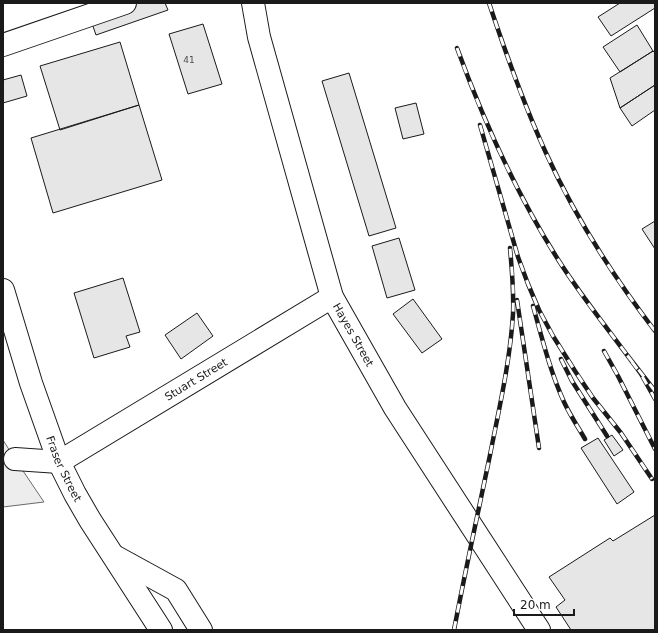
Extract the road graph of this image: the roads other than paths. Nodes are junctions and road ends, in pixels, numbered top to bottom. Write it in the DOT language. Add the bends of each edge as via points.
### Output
graph roads {
  1 [pos="125,3"];
  2 [pos="253,3"];
  3 [pos="3,45"];
  4 [pos="3,290"];
  5 [pos="332,297"];
  6 [pos="15,459"];
  7 [pos="60,462"];
  8 [pos="112,554"];
  9 [pos="161,630"];
  10 [pos="201,630"];
  11 [pos="539,630"];
  1 -- 3 [label="street"];
  2 -- 5 [label="street, Hayes Street" via="259,37"];
  4 -- 7 [label="street, Fraser Street" via="31,383"];
  5 -- 7 [label="street, Stuart Street"];
  5 -- 11 [label="street, Hayes Street" via="390,401"];
  6 -- 7 [label="street"];
  7 -- 8 [label="street, Fraser Street" via="75,494"];
  8 -- 9 [label="street, Fraser Street"];
  8 -- 10 [label="street" via="176,590"];
}
